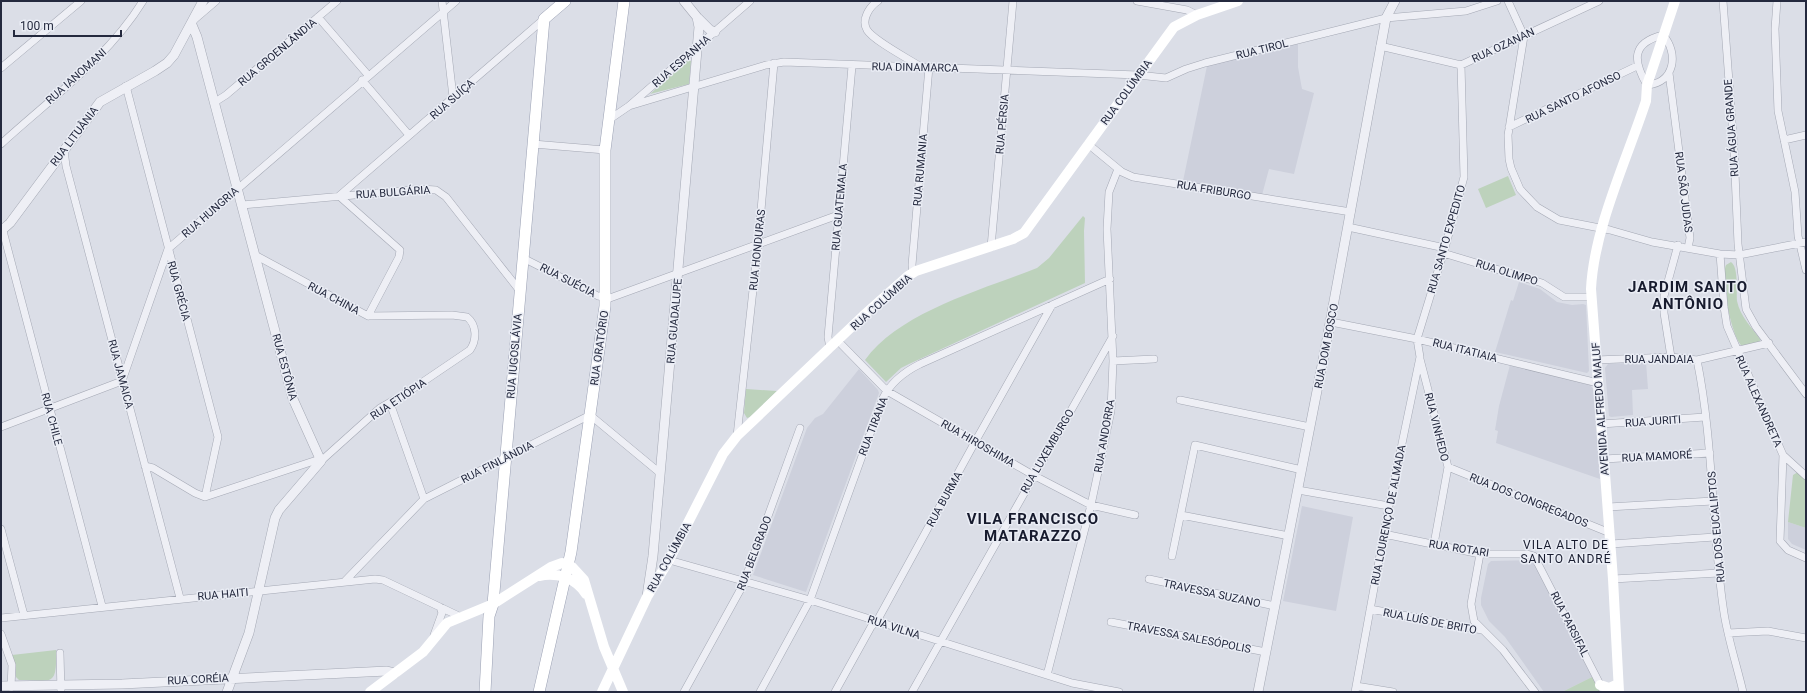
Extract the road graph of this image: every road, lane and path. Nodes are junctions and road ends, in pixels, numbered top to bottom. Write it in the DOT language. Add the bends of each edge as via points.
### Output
graph roads {
  1 [pos="80,1"];
  2 [pos="143,1"];
  3 [pos="203,1"];
  4 [pos="216,1"];
  5 [pos="337,1"];
  6 [pos="442,1"];
  7 [pos="456,1"];
  8 [pos="565,1"];
  9 [pos="624,1"];
  10 [pos="684,1"];
  11 [pos="750,1"];
  12 [pos="878,1"];
  13 [pos="1013,1"];
  14 [pos="1137,1"];
  15 [pos="1238,1"];
  16 [pos="1395,1"];
  17 [pos="1497,1"];
  18 [pos="1508,1"];
  19 [pos="1599,1"];
  20 [pos="1675,1"];
  21 [pos="1723,1"];
  22 [pos="1777,1"];
  23 [pos="1172,8"];
  24 [pos="444,12"];
  25 [pos="1197,14"];
  26 [pos="318,17"];
  27 [pos="697,17"];
  28 [pos="1386,18"];
  29 [pos="544,19"];
  30 [pos="1183,21"];
  31 [pos="193,22"];
  32 [pos="715,32"];
  33 [pos="1663,35"];
  34 [pos="1524,36"];
  35 [pos="698,46"];
  36 [pos="1380,46"];
  37 [pos="774,63"];
  38 [pos="1461,65"];
  39 [pos="852,66"];
  40 [pos="1637,66"];
  41 [pos="925,67"];
  42 [pos="1,68"];
  43 [pos="1007,69"];
  44 [pos="1669,73"];
  45 [pos="1138,75"];
  46 [pos="365,78"];
  47 [pos="126,86"];
  48 [pos="694,87"];
  49 [pos="1647,87"];
  50 [pos="648,89"];
  51 [pos="453,97"];
  52 [pos="651,99"];
  53 [pos="215,102"];
  54 [pos="629,106"];
  55 [pos="610,119"];
  56 [pos="1509,127"];
  57 [pos="409,135"];
  58 [pos="1806,135"];
  59 [pos="1784,140"];
  60 [pos="1,144"];
  61 [pos="533,144"];
  62 [pos="1088,144"];
  63 [pos="64,150"];
  64 [pos="605,150"];
  65 [pos="1118,169"];
  66 [pos="237,188"];
  67 [pos="338,196"];
  68 [pos="242,205"];
  69 [pos="1351,212"];
  70 [pos="838,215"];
  71 [pos="1348,227"];
  72 [pos="1603,228"];
  73 [pos="2,231"];
  74 [pos="1803,243"];
  75 [pos="758,244"];
  76 [pos="1678,245"];
  77 [pos="991,247"];
  78 [pos="1688,248"];
  79 [pos="168,249"];
  80 [pos="1444,250"];
  81 [pos="1720,254"];
  82 [pos="255,255"];
  83 [pos="1739,255"];
  84 [pos="523,258"];
  85 [pos="1806,270"];
  86 [pos="913,273"];
  87 [pos="678,274"];
  88 [pos="1110,279"];
  89 [pos="520,292"];
  90 [pos="1591,297"];
  91 [pos="605,298"];
  92 [pos="1053,305"];
  93 [pos="368,316"];
  94 [pos="1331,322"];
  95 [pos="1113,336"];
  96 [pos="476,339"];
  97 [pos="1417,339"];
  98 [pos="1769,343"];
  99 [pos="834,344"];
  100 [pos="1737,351"];
  101 [pos="1420,357"];
  102 [pos="1671,357"];
  103 [pos="1154,359"];
  104 [pos="1596,360"];
  105 [pos="1697,360"];
  106 [pos="1113,361"];
  107 [pos="122,380"];
  108 [pos="1598,383"];
  109 [pos="887,391"];
  110 [pos="1806,394"];
  111 [pos="1180,400"];
  112 [pos="390,403"];
  113 [pos="49,409"];
  114 [pos="590,415"];
  115 [pos="1705,417"];
  116 [pos="1601,424"];
  117 [pos="1,427"];
  118 [pos="1310,427"];
  119 [pos="800,428"];
  120 [pos="737,436"];
  121 [pos="975,442"];
  122 [pos="1710,453"];
  123 [pos="1783,455"];
  124 [pos="506,458"];
  125 [pos="1604,459"];
  126 [pos="320,460"];
  127 [pos="145,466"];
  128 [pos="1448,467"];
  129 [pos="1302,470"];
  130 [pos="660,473"];
  131 [pos="1033,475"];
  132 [pos="1806,476"];
  133 [pos="1298,490"];
  134 [pos="205,496"];
  135 [pos="424,499"];
  136 [pos="1713,501"];
  137 [pos="1091,505"];
  138 [pos="1389,506"];
  139 [pos="1608,507"];
  140 [pos="1135,515"];
  141 [pos="1181,515"];
  142 [pos="1,529"];
  143 [pos="1384,534"];
  144 [pos="1289,536"];
  145 [pos="1715,537"];
  146 [pos="1610,538"];
  147 [pos="1434,544"];
  148 [pos="1480,554"];
  149 [pos="653,556"];
  150 [pos="1172,556"];
  151 [pos="1534,556"];
  152 [pos="1806,558"];
  153 [pos="669,560"];
  154 [pos="568,565"];
  155 [pos="1719,573"];
  156 [pos="535,577"];
  157 [pos="565,578"];
  158 [pos="1149,579"];
  159 [pos="1613,579"];
  160 [pos="745,580"];
  161 [pos="345,581"];
  162 [pos="258,591"];
  163 [pos="647,596"];
  164 [pos="180,598"];
  165 [pos="590,600"];
  166 [pos="810,600"];
  167 [pos="493,604"];
  168 [pos="102,606"];
  169 [pos="1275,606"];
  170 [pos="440,607"];
  171 [pos="1370,609"];
  172 [pos="24,615"];
  173 [pos="461,617"];
  174 [pos="1,618"];
  175 [pos="877,622"];
  176 [pos="1111,622"];
  177 [pos="1482,630"];
  178 [pos="1728,633"];
  179 [pos="1,634"];
  180 [pos="1806,638"];
  181 [pos="432,641"];
  182 [pos="941,641"];
  183 [pos="1266,652"];
  184 [pos="60,653"];
  185 [pos="613,668"];
  186 [pos="395,673"];
  187 [pos="1047,675"];
  188 [pos="233,678"];
  189 [pos="1,686"];
  190 [pos="11,687"];
  191 [pos="1602,688"];
  192 [pos="1618,688"];
  193 [pos="61,689"];
  194 [pos="1356,689"];
  195 [pos="227,692"];
  196 [pos="370,692"];
  197 [pos="485,692"];
  198 [pos="539,692"];
  199 [pos="602,692"];
  200 [pos="623,692"];
  201 [pos="684,692"];
  202 [pos="760,692"];
  203 [pos="836,692"];
  204 [pos="912,692"];
  205 [pos="1119,692"];
  206 [pos="1258,692"];
  207 [pos="1392,692"];
  208 [pos="1535,692"];
  209 [pos="1743,692"];
  1 -- 42 [label="street"];
  2 -- 60 [label="street, RUA IANOMANI" via="129,22 99,56"];
  3 -- 31 [label="street, RUA LITUÂNIA"];
  4 -- 31 [label="street"];
  5 -- 26 [label="street, RUA GROENLÂNDIA"];
  6 -- 24 [label="street"];
  7 -- 24 [label="street, RUA HUNGRIA"];
  8 -- 29 [label="main road, RUA SUÍÇA"];
  9 -- 55 [label="main road, RUA ORATÓRIO"];
  10 -- 27 [label="street"];
  11 -- 32 [label="street, RUA ESPANHA"];
  12 -- 41 [label="street" via="867,12 866,29 878,40"];
  13 -- 43 [label="street, RUA PÉRSIA"];
  14 -- 23 [label="street"];
  15 -- 25 [label="main road, RUA COLÚMBIA"];
  16 -- 28 [label="street, RUA DOM BOSCO"];
  17 -- 28 [label="street, RUA TIROL" via="1466,11"];
  18 -- 34 [label="street"];
  19 -- 34 [label="street, RUA OZANAN"];
  20 -- 33 [label="main road, AVENIDA ALFREDO MALUF"];
  21 -- 83 [label="street, RUA ÁGUA GRANDE"];
  22 -- 59 [label="street" via="1775,29 1778,111"];
  23 -- 25 [label="street"];
  23 -- 30 [label="street"];
  24 -- 46 [label="street, RUA HUNGRIA"];
  24 -- 51 [label="street"];
  25 -- 30 [label="main road, RUA COLÚMBIA"];
  26 -- 46 [label="street"];
  26 -- 53 [label="street, RUA GROENLÂNDIA"];
  27 -- 32 [label="street"];
  27 -- 35 [label="street, RUA GUADALUPE"];
  28 -- 36 [label="street, RUA DOM BOSCO"];
  28 -- 45 [label="street, RUA TIROL" via="1206,63 1166,78"];
  29 -- 51 [label="street, RUA SUÍÇA"];
  29 -- 61 [label="main road, RUA IUGOSLÁVIA"];
  30 -- 45 [label="main road, RUA COLÚMBIA" via="1168,34"];
  31 -- 47 [label="street, RUA LITUÂNIA" via="181,45 167,63"];
  31 -- 53 [label="street, RUA ESTÔNIA"];
  32 -- 35 [label="street, RUA ESPANHA"];
  33 -- 40 [label="street" via="1642,45"];
  33 -- 44 [label="street, RUA SÃO JUDAS" via="1673,55"];
  33 -- 49 [label="main road, AVENIDA ALFREDO MALUF"];
  34 -- 38 [label="street, RUA OZANAN"];
  34 -- 56 [label="street, RUA SÃO JUDAS"];
  35 -- 48 [label="street, RUA GUADALUPE"];
  35 -- 50 [label="street, RUA ESPANHA"];
  36 -- 38 [label="street, RUA OZANAN"];
  36 -- 69 [label="street, RUA DOM BOSCO"];
  37 -- 39 [label="street, RUA DINAMARCA"];
  37 -- 48 [label="street, RUA DINAMARCA"];
  37 -- 75 [label="street, RUA HONDURAS"];
  38 -- 80 [label="street, RUA SANTO EXPEDITO" via="1464,177"];
  39 -- 41 [label="street, RUA DINAMARCA"];
  39 -- 70 [label="street, RUA GUATEMALA"];
  40 -- 49 [label="street"];
  40 -- 56 [label="street, RUA SANTO AFONSO"];
  41 -- 43 [label="street, RUA DINAMARCA"];
  41 -- 86 [label="street, RUA RUMANIA"];
  43 -- 45 [label="street, RUA DINAMARCA"];
  43 -- 77 [label="street, RUA PÉRSIA"];
  44 -- 49 [label="street"];
  44 -- 78 [label="street, RUA SÃO JUDAS" via="1690,238"];
  45 -- 62 [label="main road, RUA COLÚMBIA"];
  46 -- 57 [label="street"];
  46 -- 66 [label="street, RUA HUNGRIA"];
  47 -- 63 [label="street, RUA LITUÂNIA" via="97,105"];
  47 -- 79 [label="street, RUA GRÉCIA"];
  48 -- 52 [label="street, RUA DINAMARCA"];
  48 -- 87 [label="street, RUA GUADALUPE"];
  49 -- 72 [label="main road, AVENIDA ALFREDO MALUF"];
  50 -- 52 [label="street" via="647,93"];
  50 -- 54 [label="street, RUA ESPANHA"];
  51 -- 57 [label="street, RUA SUÍÇA"];
  52 -- 54 [label="street, RUA DINAMARCA"];
  53 -- 66 [label="street, RUA ESTÔNIA"];
  54 -- 55 [label="street, RUA ESPANHA"];
  55 -- 64 [label="main road, RUA ORATÓRIO"];
  56 -- 72 [label="street, RUA SÃO JUDAS" via="1510,168 1527,199 1551,217"];
  57 -- 67 [label="street, RUA SUÍÇA"];
  58 -- 59 [label="street"];
  59 -- 74 [label="street"];
  61 -- 64 [label="street"];
  61 -- 84 [label="main road, RUA IUGOSLÁVIA"];
  62 -- 65 [label="street, RUA FRIBURGO"];
  62 -- 77 [label="main road, RUA COLÚMBIA" via="1024,233"];
  63 -- 73 [label="street, RUA LITUÂNIA"];
  63 -- 107 [label="street, RUA JAMAICA"];
  64 -- 91 [label="main road, RUA ORATÓRIO"];
  65 -- 69 [label="street, RUA FRIBURGO" via="1140,178"];
  65 -- 88 [label="street, RUA ANDORRA" via="1109,192 1107,228"];
  66 -- 68 [label="street, RUA ESTÔNIA"];
  66 -- 79 [label="street, RUA HUNGRIA"];
  67 -- 68 [label="street, RUA BULGÁRIA"];
  67 -- 89 [label="street, RUA BULGÁRIA" via="436,190 446,197"];
  67 -- 93 [label="street" via="400,250 399,257"];
  68 -- 82 [label="street, RUA ESTÔNIA"];
  69 -- 71 [label="street, RUA DOM BOSCO"];
  70 -- 75 [label="street, RUA SUÉCIA"];
  70 -- 99 [label="street, RUA GUATEMALA" via="828,336"];
  71 -- 80 [label="street, RUA OLIMPO"];
  71 -- 94 [label="street, RUA DOM BOSCO"];
  72 -- 76 [label="street, RUA SÃO JUDAS" via="1652,242"];
  72 -- 90 [label="main road, AVENIDA ALFREDO MALUF" via="1593,262"];
  73 -- 113 [label="street, RUA CHILE"];
  74 -- 83 [label="street"];
  74 -- 85 [label="street"];
  75 -- 87 [label="street, RUA SUÉCIA"];
  75 -- 120 [label="street, RUA HONDURAS"];
  76 -- 78 [label="street, RUA SÃO JUDAS"];
  76 -- 102 [label="street" via="1664,296"];
  77 -- 86 [label="main road, RUA COLÚMBIA"];
  78 -- 81 [label="street"];
  79 -- 107 [label="street, RUA HUNGRIA"];
  79 -- 134 [label="street, RUA GRÉCIA" via="218,437"];
  80 -- 90 [label="street, RUA OLIMPO" via="1542,283 1564,297"];
  80 -- 97 [label="street, RUA SANTO EXPEDITO"];
  81 -- 83 [label="street"];
  81 -- 100 [label="street, RUA ALEXANDRETA" via="1725,317"];
  82 -- 93 [label="street, RUA CHINA"];
  82 -- 126 [label="street, RUA ESTÔNIA" via="293,399"];
  83 -- 98 [label="street, RUA ÁGUA GRANDE" via="1746,310"];
  84 -- 89 [label="main road, RUA IUGOSLÁVIA"];
  84 -- 91 [label="street, RUA SUÉCIA"];
  86 -- 99 [label="main road, RUA COLÚMBIA"];
  87 -- 91 [label="street, RUA SUÉCIA" via="614,298"];
  87 -- 130 [label="street, RUA GUADALUPE"];
  88 -- 92 [label="street, RUA TIRANA"];
  88 -- 95 [label="street, RUA ANDORRA"];
  89 -- 124 [label="main road, RUA IUGOSLÁVIA"];
  90 -- 104 [label="main road, AVENIDA ALFREDO MALUF"];
  91 -- 114 [label="main road, RUA ORATÓRIO"];
  92 -- 109 [label="street, RUA TIRANA" via="916,366 897,379"];
  92 -- 121 [label="street, RUA BURMA"];
  93 -- 96 [label="street, RUA CHINA" via="462,316 471,320"];
  94 -- 97 [label="street, RUA ITATIAIA"];
  94 -- 118 [label="street, RUA DOM BOSCO"];
  95 -- 106 [label="street, RUA ANDORRA"];
  95 -- 131 [label="street, RUA LUXEMBURGO"];
  96 -- 112 [label="street, RUA ETIÓPIA" via="470,350 462,356"];
  97 -- 101 [label="street, RUA LOURENÇO DE ALMADA"];
  97 -- 108 [label="street, RUA ITATIAIA"];
  98 -- 100 [label="street, RUA JANDAIA"];
  98 -- 110 [label="street, RUA ÁGUA GRANDE"];
  99 -- 109 [label="street, RUA HIROSHIMA"];
  99 -- 120 [label="main road, RUA COLÚMBIA"];
  100 -- 105 [label="street, RUA JANDAIA"];
  100 -- 123 [label="street, RUA ALEXANDRETA"];
  101 -- 128 [label="street, RUA VINHEDO"];
  101 -- 138 [label="street, RUA LOURENÇO DE ALMADA"];
  102 -- 104 [label="street, RUA JANDAIA"];
  102 -- 105 [label="street, RUA JANDAIA"];
  103 -- 106 [label="street"];
  104 -- 108 [label="main road, AVENIDA ALFREDO MALUF"];
  105 -- 115 [label="street, RUA DOS EUCALIPTOS"];
  106 -- 137 [label="street, RUA ANDORRA" via="1111,412"];
  107 -- 113 [label="street"];
  107 -- 127 [label="street, RUA JAMAICA"];
  108 -- 116 [label="main road, AVENIDA ALFREDO MALUF"];
  109 -- 121 [label="street, RUA HIROSHIMA"];
  109 -- 166 [label="street, RUA TIRANA"];
  111 -- 118 [label="street"];
  112 -- 126 [label="street, RUA ETIÓPIA" via="374,413"];
  112 -- 135 [label="street"];
  113 -- 117 [label="street"];
  113 -- 168 [label="street, RUA CHILE"];
  114 -- 124 [label="street, RUA FINLÂNDIA"];
  114 -- 130 [label="street"];
  114 -- 154 [label="main road, RUA ORATÓRIO"];
  115 -- 116 [label="street, RUA JURITI"];
  115 -- 122 [label="street, RUA DOS EUCALIPTOS"];
  116 -- 125 [label="main road, AVENIDA ALFREDO MALUF"];
  118 -- 129 [label="street, RUA DOM BOSCO"];
  119 -- 160 [label="street, RUA BELGRADO"];
  120 -- 153 [label="main road, RUA COLÚMBIA" via="720,459"];
  121 -- 131 [label="street, RUA HIROSHIMA"];
  121 -- 175 [label="street, RUA BURMA"];
  122 -- 125 [label="street, RUA MAMORÉ"];
  122 -- 136 [label="street, RUA DOS EUCALIPTOS"];
  123 -- 132 [label="street"];
  123 -- 152 [label="street, RUA ALEXANDRETA" via="1780,541 1788,550"];
  124 -- 135 [label="street, RUA FINLÂNDIA"];
  124 -- 167 [label="main road, RUA IUGOSLÁVIA"];
  125 -- 139 [label="main road, AVENIDA ALFREDO MALUF"];
  126 -- 134 [label="street, RUA ETIÓPIA"];
  126 -- 162 [label="street" via="277,514"];
  127 -- 134 [label="street"];
  127 -- 164 [label="street, RUA JAMAICA"];
  128 -- 146 [label="street, RUA DOS CONGREGADOS"];
  128 -- 147 [label="street, RUA VINHEDO"];
  129 -- 133 [label="street, RUA DOM BOSCO"];
  129 -- 141 [label="street" via="1197,445 1193,447"];
  130 -- 149 [label="street, RUA GUADALUPE"];
  131 -- 137 [label="street, RUA HIROSHIMA"];
  131 -- 182 [label="street, RUA LUXEMBURGO"];
  133 -- 138 [label="street"];
  133 -- 144 [label="street, RUA DOM BOSCO"];
  135 -- 161 [label="street, RUA FINLÂNDIA"];
  136 -- 139 [label="street"];
  136 -- 145 [label="street, RUA DOS EUCALIPTOS"];
  137 -- 140 [label="street, RUA HIROSHIMA"];
  137 -- 187 [label="street, RUA ANDORRA"];
  138 -- 143 [label="street, RUA LOURENÇO DE ALMADA"];
  139 -- 146 [label="main road, AVENIDA ALFREDO MALUF"];
  141 -- 144 [label="street"];
  141 -- 150 [label="street"];
  142 -- 172 [label="street"];
  143 -- 147 [label="street, RUA ROTARI"];
  143 -- 171 [label="street, RUA LOURENÇO DE ALMADA"];
  144 -- 169 [label="street, RUA DOM BOSCO"];
  145 -- 146 [label="street"];
  145 -- 155 [label="street, RUA DOS EUCALIPTOS"];
  146 -- 159 [label="main road, AVENIDA ALFREDO MALUF"];
  147 -- 148 [label="street, RUA ROTARI"];
  148 -- 151 [label="street, RUA ROTARI"];
  148 -- 177 [label="street" via="1471,609 1474,621"];
  149 -- 153 [label="street" via="661,561"];
  149 -- 163 [label="street, RUA GUADALUPE"];
  151 -- 191 [label="street, RUA PARSIFAL"];
  153 -- 160 [label="street, RUA VILNA"];
  153 -- 163 [label="main road, RUA COLÚMBIA"];
  154 -- 156 [label="main road" via="555,565"];
  154 -- 157 [label="main road, RUA ORATÓRIO"];
  154 -- 165 [label="main road" via="582,576"];
  155 -- 159 [label="street"];
  155 -- 178 [label="street, RUA DOS EUCALIPTOS"];
  156 -- 157 [label="main road" via="546,575"];
  156 -- 167 [label="main road"];
  157 -- 165 [label="main road" via="580,585"];
  157 -- 198 [label="main road, RUA ORATÓRIO"];
  158 -- 169 [label="street, TRAVESSA SUZANO"];
  159 -- 192 [label="main road, AVENIDA ALFREDO MALUF"];
  160 -- 166 [label="street, RUA VILNA"];
  160 -- 201 [label="street, RUA BELGRADO"];
  161 -- 162 [label="street, RUA HAITI"];
  161 -- 170 [label="street, RUA HAITI" via="383,580"];
  162 -- 164 [label="street, RUA HAITI"];
  162 -- 188 [label="street" via="249,633"];
  163 -- 185 [label="main road, RUA COLÚMBIA"];
  164 -- 168 [label="street, RUA HAITI"];
  165 -- 185 [label="main road"];
  166 -- 175 [label="street, RUA VILNA"];
  166 -- 202 [label="street, RUA TIRANA"];
  167 -- 173 [label="main road"];
  167 -- 197 [label="main road, RUA IUGOSLÁVIA"];
  168 -- 172 [label="street, RUA HAITI"];
  169 -- 183 [label="street, RUA DOM BOSCO"];
  170 -- 173 [label="street, RUA HAITI"];
  170 -- 181 [label="street" via="441,616"];
  171 -- 177 [label="street, RUA LUÍS DE BRITO"];
  171 -- 194 [label="street, RUA LOURENÇO DE ALMADA"];
  172 -- 174 [label="street, RUA HAITI"];
  173 -- 181 [label="main road" via="447,623"];
  175 -- 182 [label="street, RUA VILNA"];
  175 -- 203 [label="street, RUA BURMA" via="871,627"];
  176 -- 183 [label="street, TRAVESSA SALESÓPOLIS"];
  177 -- 208 [label="street, RUA LUÍS DE BRITO" via="1502,650"];
  178 -- 180 [label="street" via="1768,631"];
  178 -- 209 [label="street, RUA DOS EUCALIPTOS"];
  179 -- 190 [label="street" via="12,665"];
  181 -- 186 [label="main road" via="423,652"];
  182 -- 187 [label="street, RUA VILNA"];
  182 -- 204 [label="street, RUA LUXEMBURGO"];
  183 -- 206 [label="street, RUA DOM BOSCO"];
  184 -- 193 [label="street"];
  185 -- 199 [label="main road, RUA COLÚMBIA"];
  185 -- 200 [label="main road"];
  186 -- 188 [label="street, RUA CORÉIA" via="387,671"];
  186 -- 196 [label="main road"];
  187 -- 205 [label="street, RUA VILNA" via="1072,683"];
  188 -- 193 [label="street, RUA CORÉIA"];
  188 -- 195 [label="street"];
  189 -- 190 [label="street, RUA CORÉIA"];
  190 -- 193 [label="street, RUA CORÉIA"];
  191 -- 192 [label="main road"];
  194 -- 207 [label="street"];
}
